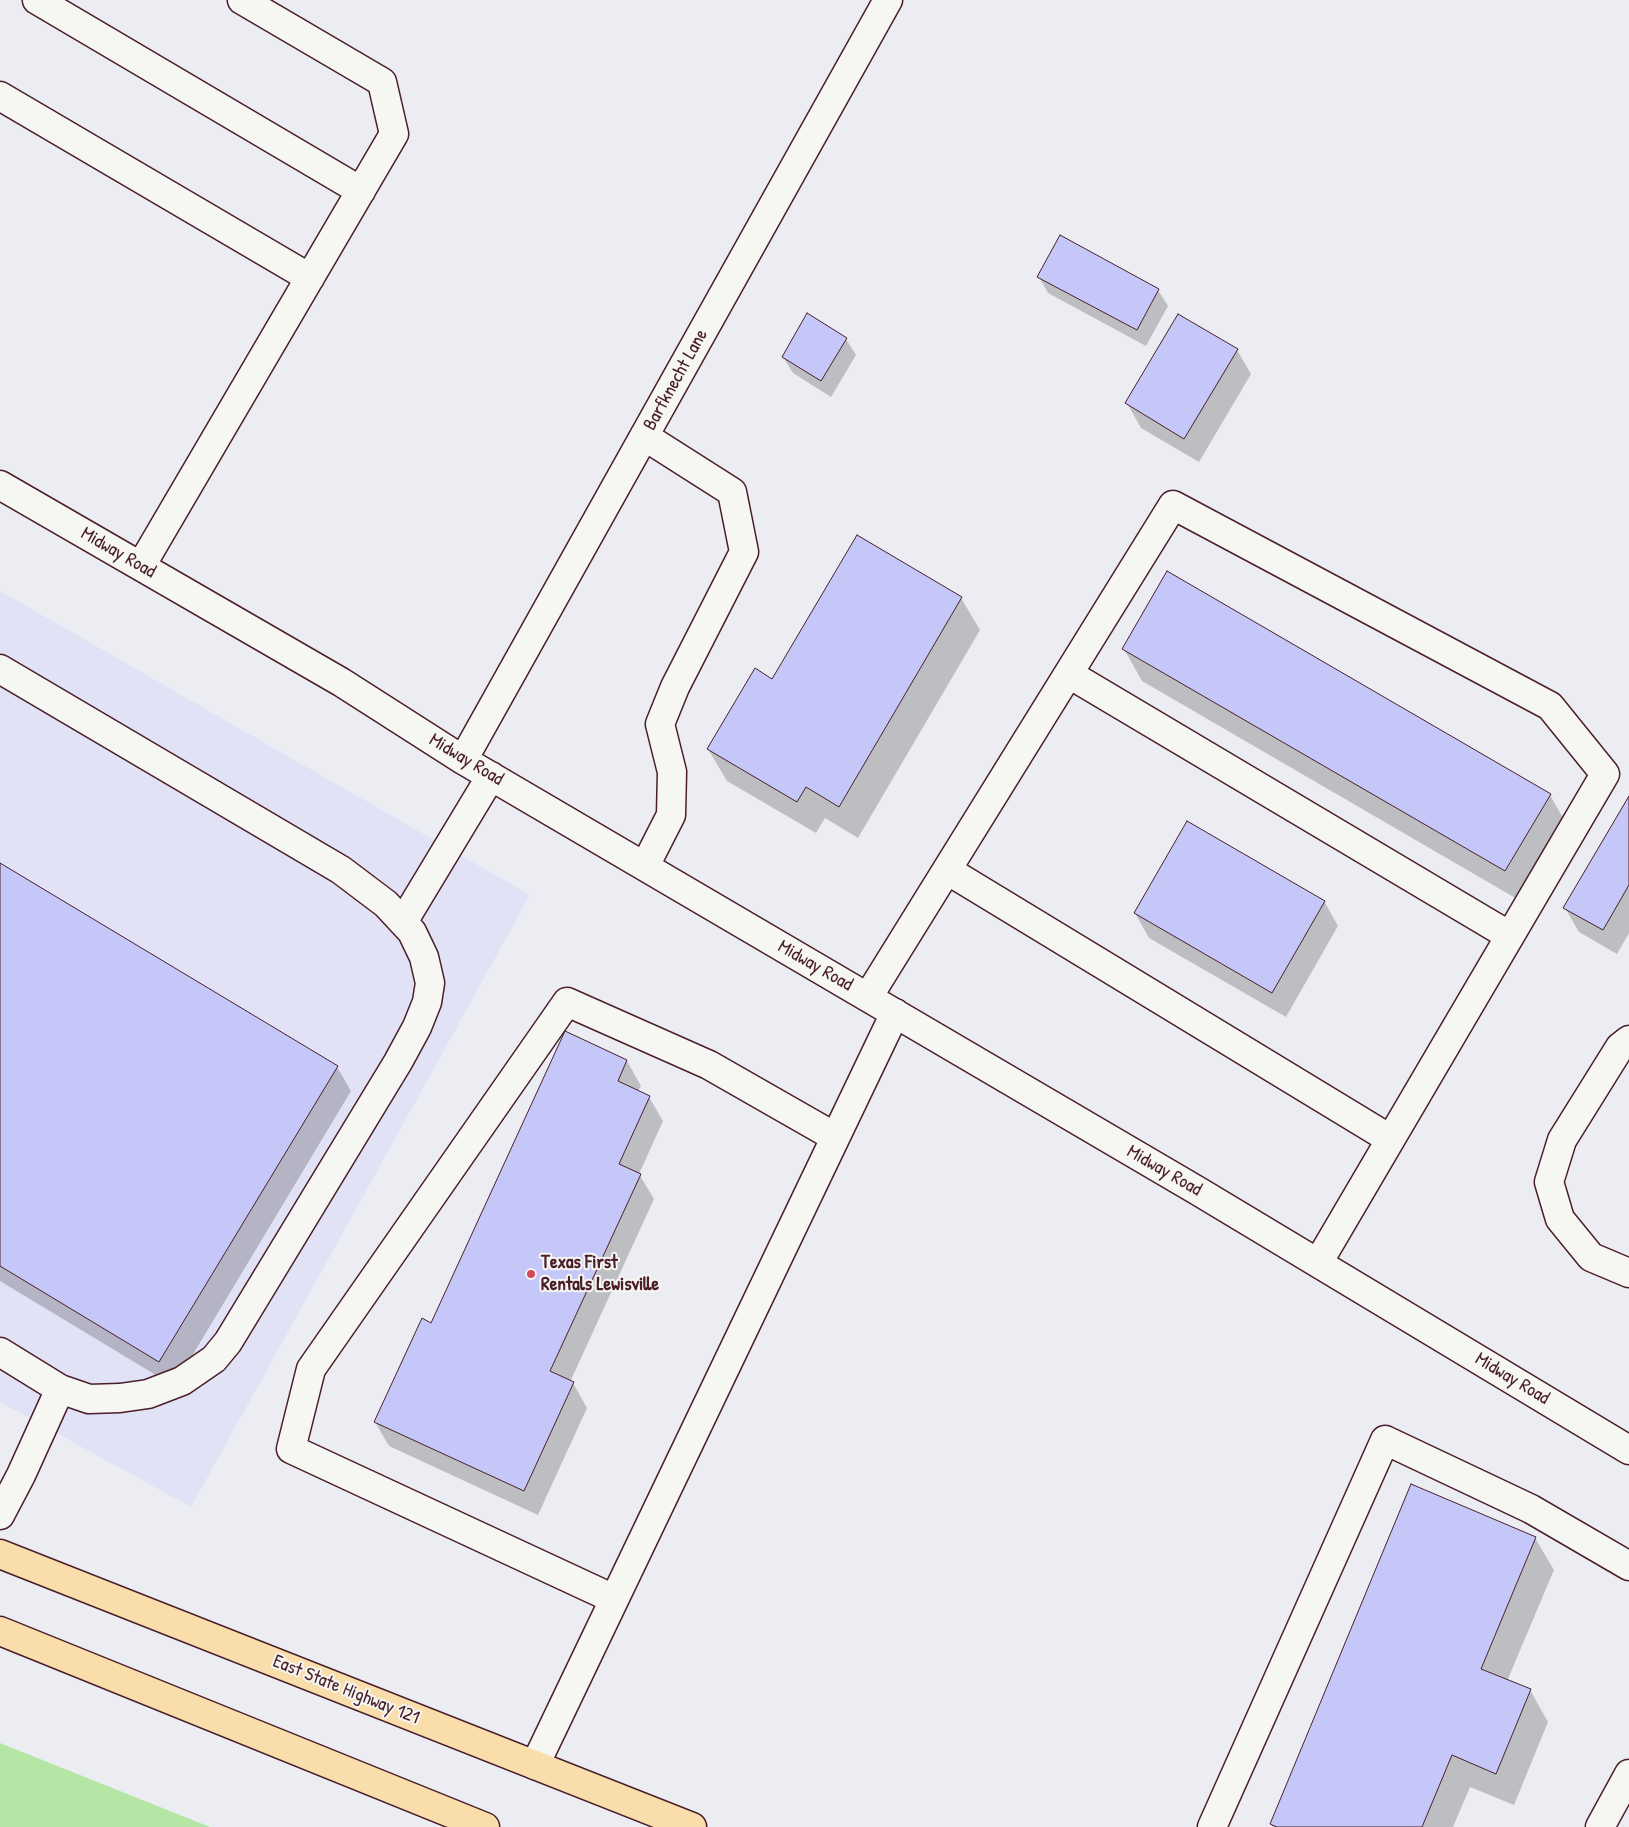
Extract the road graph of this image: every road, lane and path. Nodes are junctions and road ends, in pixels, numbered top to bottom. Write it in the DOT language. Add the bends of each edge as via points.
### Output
graph roads {
  1 [pos="37,0"];
  2 [pos="242,0"];
  3 [pos="888,0"];
  4 [pos="0,96"];
  5 [pos="361,191"];
  6 [pos="310,278"];
  7 [pos="644,436"];
  8 [pos="0,485"];
  9 [pos="142,566"];
  10 [pos="0,669"];
  11 [pos="1069,674"];
  12 [pos="463,760"];
  13 [pos="492,776"];
  14 [pos="645,866"];
  15 [pos="947,870"];
  16 [pos="403,922"];
  17 [pos="1510,936"];
  18 [pos="868,997"];
  19 [pos="895,1013"];
  20 [pos="1629,1040"];
  21 [pos="835,1138"];
  22 [pos="1390,1139"];
  23 [pos="1318,1263"];
  24 [pos="1629,1273"];
  25 [pos="0,1352"];
  26 [pos="60,1388"];
  27 [pos="1629,1450"];
  28 [pos="0,1515"];
  29 [pos="0,1554"];
  30 [pos="1629,1566"];
  31 [pos="614,1599"];
  32 [pos="0,1632"];
  33 [pos="535,1765"];
  34 [pos="1629,1775"];
  35 [pos="486,1827"];
  36 [pos="692,1827"];
  37 [pos="1212,1827"];
  38 [pos="1600,1827"];
  1 -- 5 [label="street"];
  2 -- 5 [label="street" via="382,82 394,134"];
  3 -- 7 [label="street, Barfknecht Lane"];
  4 -- 6 [label="street"];
  5 -- 6 [label="street"];
  6 -- 9 [label="street"];
  7 -- 12 [label="street, Barfknecht Lane"];
  7 -- 14 [label="street" via="732,492 744,552 675,687 660,724 672,772 671,815"];
  8 -- 9 [label="street, Midway Road"];
  9 -- 12 [label="street, Midway Road" via="341,682"];
  10 -- 16 [label="street" via="342,870 386,904"];
  11 -- 15 [label="street"];
  11 -- 17 [label="street"];
  11 -- 17 [label="street" via="1173,505 1550,706 1605,774"];
  12 -- 13 [label="street, Midway Road"];
  13 -- 14 [label="street, Midway Road"];
  13 -- 16 [label="street"];
  14 -- 18 [label="street, Midway Road"];
  15 -- 18 [label="street"];
  15 -- 22 [label="street"];
  16 -- 26 [label="street" via="412,932 424,957 430,983 427,1002 398,1062 228,1342 214,1359 182,1381 148,1394 89,1399"];
  17 -- 22 [label="street"];
  18 -- 19 [label="street, Midway Road"];
  19 -- 21 [label="street"];
  19 -- 23 [label="street, Midway Road"];
  20 -- 24 [label="street" via="1620,1046 1562,1140 1549,1182 1560,1219 1591,1257"];
  21 -- 31 [label="street"];
  21 -- 31 [label="street" via="709,1065 567,1002 311,1369 291,1449"];
  22 -- 23 [label="street"];
  23 -- 27 [label="street, Midway Road"];
  25 -- 26 [label="street"];
  26 -- 28 [label="street"];
  29 -- 33 [label="main road, East State Highway 121"];
  30 -- 37 [label="street" via="1531,1509 1385,1440"];
  31 -- 33 [label="street"];
  32 -- 35 [label="main road"];
  33 -- 36 [label="main road, East State Highway 121"];
  34 -- 38 [label="street"];
}
